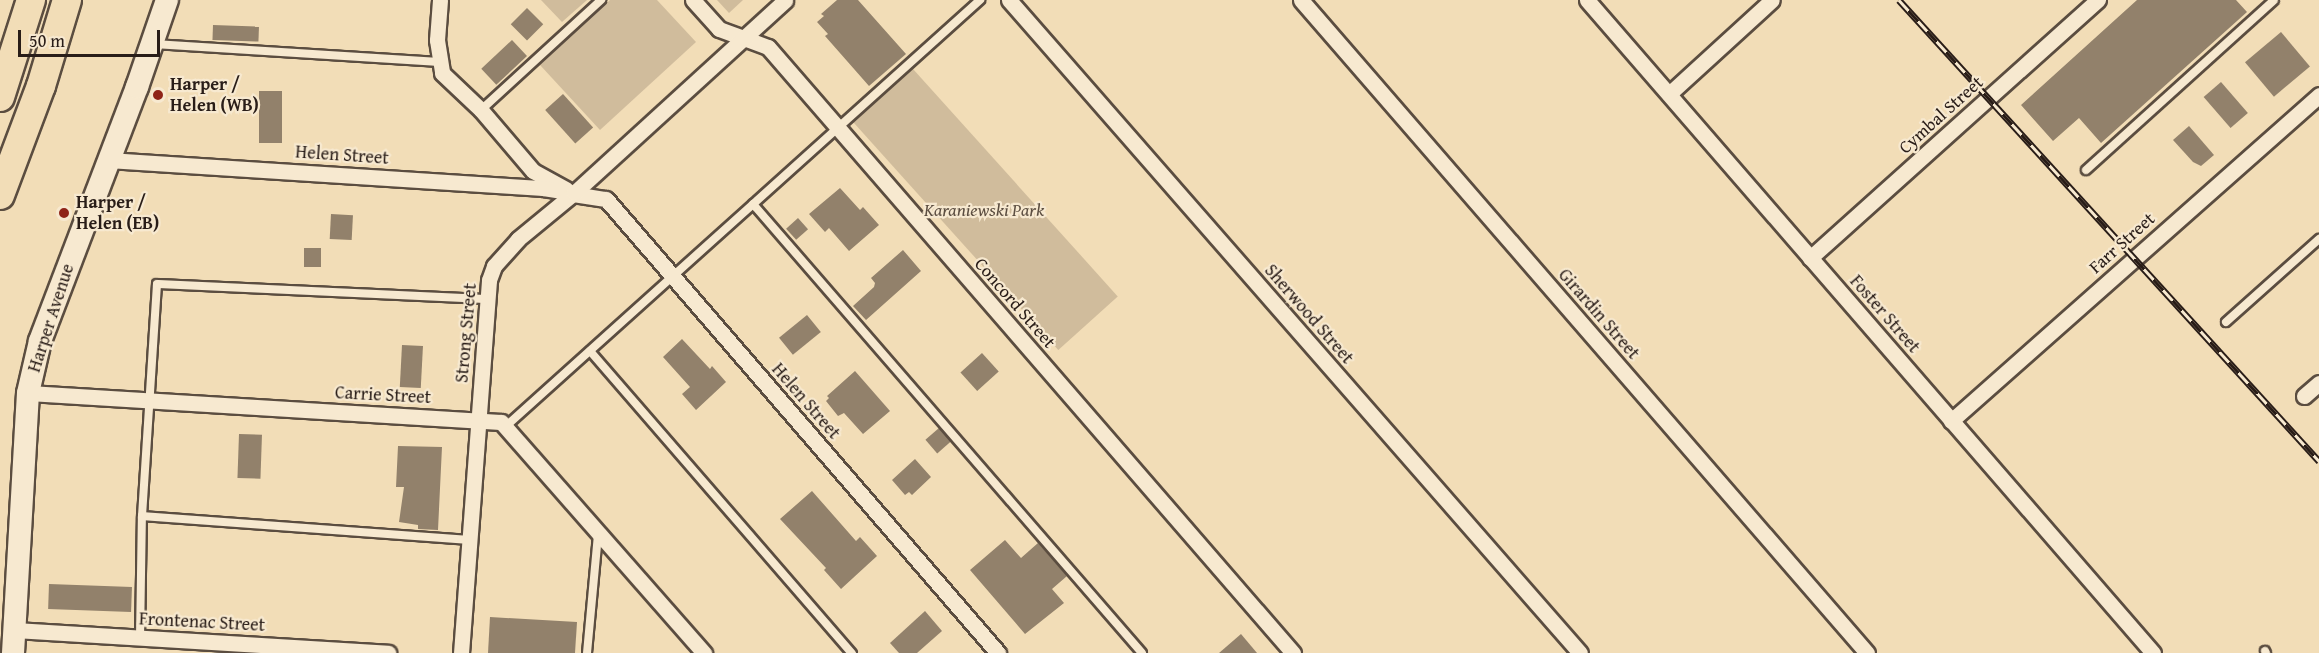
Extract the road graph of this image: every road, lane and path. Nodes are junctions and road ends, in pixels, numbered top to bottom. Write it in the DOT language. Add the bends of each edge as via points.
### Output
graph roads {
  1 [pos="31,0"];
  2 [pos="67,0"];
  3 [pos="167,0"];
  4 [pos="440,0"];
  5 [pos="601,0"];
  6 [pos="693,0"];
  7 [pos="785,0"];
  8 [pos="980,0"];
  9 [pos="1009,0"];
  10 [pos="1301,0"];
  11 [pos="1587,0"];
  12 [pos="1772,0"];
  13 [pos="2098,0"];
  14 [pos="2274,0"];
  15 [pos="743,38"];
  16 [pos="153,43"];
  17 [pos="439,62"];
  18 [pos="1669,94"];
  19 [pos="2319,95"];
  20 [pos="0,97"];
  21 [pos="480,110"];
  22 [pos="837,127"];
  23 [pos="108,160"];
  24 [pos="2086,170"];
  25 [pos="573,194"];
  26 [pos="0,195"];
  27 [pos="753,204"];
  28 [pos="2319,239"];
  29 [pos="1810,258"];
  30 [pos="673,276"];
  31 [pos="487,299"];
  32 [pos="2226,322"];
  33 [pos="590,351"];
  34 [pos="2319,383"];
  35 [pos="28,393"];
  36 [pos="2304,396"];
  37 [pos="150,400"];
  38 [pos="478,420"];
  39 [pos="1951,421"];
  40 [pos="505,427"];
  41 [pos="142,516"];
  42 [pos="598,533"];
  43 [pos="469,540"];
  44 [pos="14,630"];
  45 [pos="140,638"];
  46 [pos="13,653"];
  47 [pos="388,653"];
  48 [pos="460,653"];
  49 [pos="587,653"];
  50 [pos="704,653"];
  51 [pos="852,653"];
  52 [pos="998,653"];
  53 [pos="1142,653"];
  54 [pos="1293,653"];
  55 [pos="1580,653"];
  56 [pos="1868,653"];
  57 [pos="2153,653"];
  1 -- 20 [label="highway"];
  2 -- 26 [label="highway" via="41,86"];
  3 -- 16 [label="street, Harper Avenue"];
  4 -- 17 [label="street"];
  5 -- 21 [label="lane"];
  6 -- 15 [label="street, Concord Street" via="719,29"];
  7 -- 15 [label="street, Strong Street"];
  8 -- 22 [label="lane"];
  9 -- 55 [label="street, Sherwood Street"];
  10 -- 56 [label="street, Girardin Street"];
  11 -- 18 [label="street, Foster Street"];
  12 -- 18 [label="street"];
  13 -- 29 [label="street, Cymbal Street"];
  14 -- 24 [label="lane"];
  15 -- 22 [label="street, Concord Street" via="768,47"];
  15 -- 25 [label="street, Strong Street"];
  16 -- 17 [label="lane"];
  16 -- 23 [label="street, Harper Avenue"];
  17 -- 21 [label="street" via="444,77"];
  18 -- 29 [label="street, Foster Street"];
  19 -- 39 [label="street, Farr Street"];
  21 -- 25 [label="street" via="533,171"];
  22 -- 27 [label="lane"];
  22 -- 54 [label="street, Concord Street"];
  23 -- 25 [label="street, Helen Street" via="543,188"];
  23 -- 35 [label="street, Harper Avenue" via="43,331"];
  25 -- 30 [label="street, Helen Street" via="606,199"];
  25 -- 31 [label="street, Strong Street" via="518,239 494,266"];
  27 -- 30 [label="lane"];
  27 -- 53 [label="lane"];
  28 -- 32 [label="lane"];
  29 -- 39 [label="street, Foster Street"];
  30 -- 33 [label="lane"];
  30 -- 52 [label="street, Helen Street"];
  31 -- 37 [label="lane" via="157,284"];
  31 -- 38 [label="street, Strong Street"];
  33 -- 40 [label="lane"];
  33 -- 51 [label="lane"];
  34 -- 36 [label="street"];
  35 -- 37 [label="street, Carrie Street"];
  35 -- 44 [label="street, Harper Avenue"];
  37 -- 38 [label="street, Carrie Street"];
  37 -- 41 [label="lane"];
  38 -- 40 [label="street, Carrie Street"];
  38 -- 43 [label="street, Strong Street"];
  39 -- 57 [label="street, Foster Street"];
  40 -- 42 [label="street"];
  41 -- 43 [label="lane"];
  41 -- 45 [label="lane"];
  42 -- 49 [label="lane"];
  42 -- 50 [label="street"];
  43 -- 48 [label="street, Strong Street"];
  44 -- 45 [label="street, Frontenac Street"];
  44 -- 46 [label="street, Harper Avenue"];
  45 -- 47 [label="street, Frontenac Street"];
}
